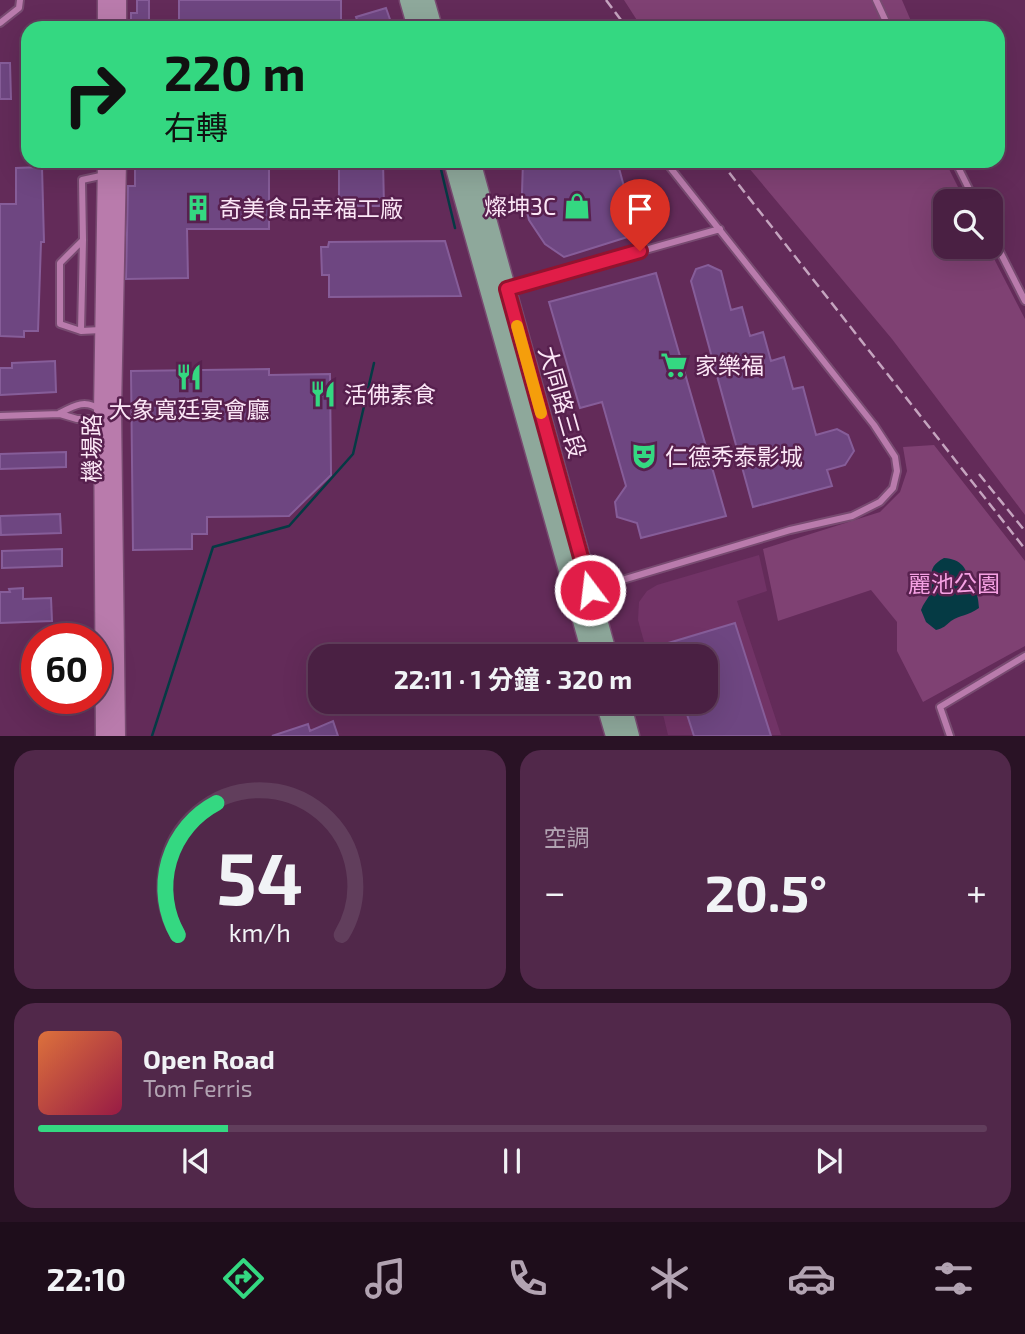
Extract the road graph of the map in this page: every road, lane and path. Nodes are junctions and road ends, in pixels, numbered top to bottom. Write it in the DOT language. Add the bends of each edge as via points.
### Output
graph roads {
  1 [pos="20,0"];
  2 [pos="106,0"];
  3 [pos="118,0"];
  4 [pos="409,0"];
  5 [pos="425,0"];
  6 [pos="876,0"];
  7 [pos="106,21"];
  8 [pos="118,21"];
  9 [pos="414,21"];
  10 [pos="431,21"];
  11 [pos="886,21"];
  12 [pos="0,23"];
  13 [pos="110,168"];
  14 [pos="112,168"];
  15 [pos="455,168"];
  16 [pos="473,168"];
  17 [pos="671,168"];
  18 [pos="958,168"];
  19 [pos="969,189"];
  20 [pos="720,229"];
  21 [pos="83,240"];
  22 [pos="1003,258"];
  23 [pos="507,289"];
  24 [pos="1025,301"];
  25 [pos="108,330"];
  26 [pos="81,331"];
  27 [pos="107,411"];
  28 [pos="60,414"];
  29 [pos="0,416"];
  30 [pos="582,592"];
  31 [pos="590,644"];
  32 [pos="603,644"];
  33 [pos="1025,656"];
  34 [pos="609,714"];
  35 [pos="624,714"];
  36 [pos="104,736"];
  37 [pos="117,736"];
  38 [pos="615,736"];
  39 [pos="630,736"];
  40 [pos="950,736"];
  1 -- 12 [label="lane" via="19,8"];
  2 -- 7 [label="street"];
  3 -- 8 [label="street"];
  4 -- 9 [label="main road"];
  5 -- 10 [label="main road"];
  6 -- 11 [label="lane"];
  13 -- 21 [label="lane" via="82,180"];
  14 -- 25 [label="street, 機場路"];
  15 -- 30 [label="main road, 大同路三段"];
  16 -- 23 [label="main road, 大同路三段"];
  17 -- 20 [label="lane"];
  18 -- 19 [label="lane"];
  20 -- 23 [label="lane"];
  20 -- 30 [label="lane" via="886,442 895,457 893,488 880,502 852,516"];
  21 -- 26 [label="lane"];
  21 -- 26 [label="lane" via="60,263 60,324"];
  22 -- 24 [label="lane"];
  23 -- 30 [label="main road, 大同路三段"];
  25 -- 26 [label="lane"];
  25 -- 27 [label="street, 機場路"];
  27 -- 28 [label="lane" via="92,419"];
  27 -- 28 [label="lane" via="92,404 76,404"];
  27 -- 36 [label="street, 機場路"];
  27 -- 37 [label="street, 機場路"];
  28 -- 29 [label="lane"];
  30 -- 31 [label="main road, 大同路三段"];
  30 -- 32 [label="main road, 大同路三段"];
  33 -- 40 [label="lane" via="940,706"];
  34 -- 38 [label="main road"];
  35 -- 39 [label="main road"];
}
